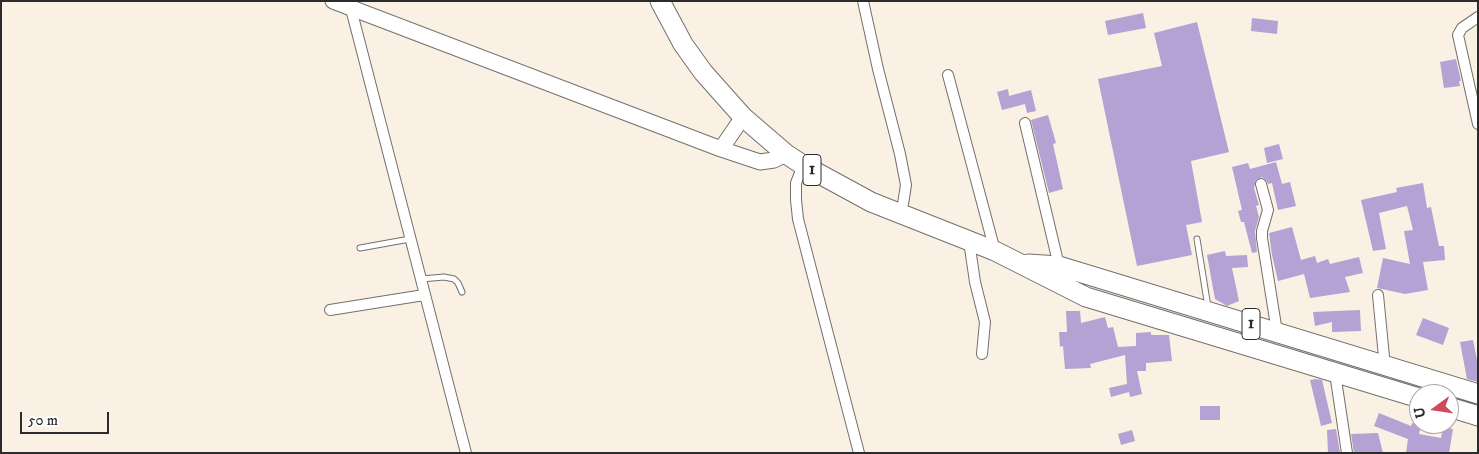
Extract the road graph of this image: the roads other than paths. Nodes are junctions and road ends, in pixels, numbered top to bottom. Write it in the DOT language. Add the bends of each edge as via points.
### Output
graph roads {
  1 [pos="333,1"];
  2 [pos="660,1"];
  3 [pos="863,1"];
  4 [pos="350,5"];
  5 [pos="1478,18"];
  6 [pos="948,75"];
  7 [pos="743,117"];
  8 [pos="1025,123"];
  9 [pos="1478,124"];
  10 [pos="721,149"];
  11 [pos="786,154"];
  12 [pos="803,166"];
  13 [pos="1261,184"];
  14 [pos="898,213"];
  15 [pos="411,239"];
  16 [pos="1197,239"];
  17 [pos="969,241"];
  18 [pos="360,248"];
  19 [pos="995,251"];
  20 [pos="1022,264"];
  21 [pos="1059,266"];
  22 [pos="421,279"];
  23 [pos="462,292"];
  24 [pos="424,295"];
  25 [pos="1378,295"];
  26 [pos="330,310"];
  27 [pos="1209,312"];
  28 [pos="1277,332"];
  29 [pos="982,354"];
  30 [pos="1385,367"];
  31 [pos="1335,373"];
  32 [pos="1478,394"];
  33 [pos="1409,395"];
  34 [pos="1459,410"];
  35 [pos="1478,416"];
  36 [pos="466,453"];
  37 [pos="859,453"];
  38 [pos="1347,453"];
  1 -- 4 [label="street"];
  2 -- 7 [label="highway, 1" via="683,44 703,72"];
  3 -- 14 [label="street" via="905,178 906,195"];
  4 -- 10 [label="street"];
  4 -- 15 [label="street"];
  5 -- 9 [label="street" via="1462,28 1458,35"];
  6 -- 19 [label="street"];
  7 -- 10 [label="street"];
  7 -- 11 [label="highway, 1"];
  8 -- 21 [label="street"];
  10 -- 11 [label="street" via="760,162"];
  11 -- 12 [label="highway, 1"];
  12 -- 14 [label="highway, 1"];
  12 -- 37 [label="street" via="796,183 798,219"];
  13 -- 28 [label="street" via="1268,210 1262,238"];
  14 -- 17 [label="highway, 1"];
  15 -- 18 [label="lane"];
  15 -- 22 [label="street"];
  16 -- 27 [label="lane"];
  17 -- 19 [label="highway, 1"];
  17 -- 29 [label="street" via="984,322"];
  19 -- 20 [label="highway, 1"];
  20 -- 21 [label="highway, 1"];
  20 -- 31 [label="highway, 1" via="1086,297"];
  21 -- 27 [label="highway, 1"];
  22 -- 23 [label="lane" via="454,279"];
  22 -- 24 [label="street"];
  24 -- 26 [label="street"];
  24 -- 36 [label="street"];
  25 -- 30 [label="street"];
  27 -- 28 [label="highway, 1"];
  28 -- 30 [label="highway, 1"];
  30 -- 32 [label="highway, 1"];
  31 -- 33 [label="highway, 1"];
  31 -- 38 [label="street"];
  34 -- 35 [label="highway"];
}
